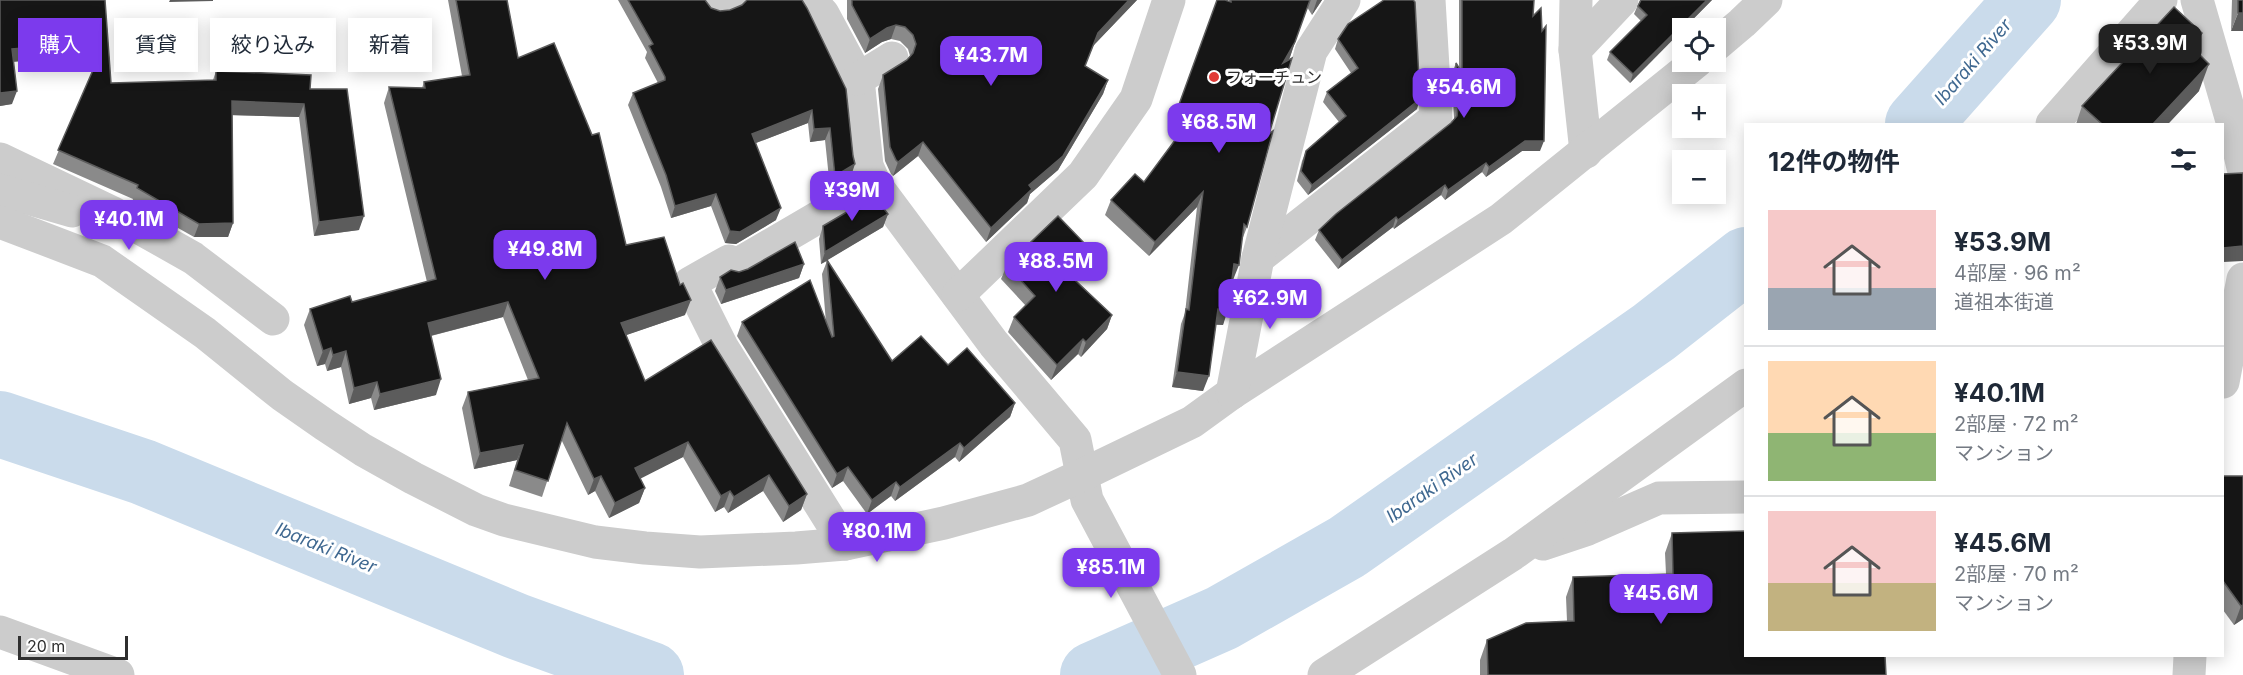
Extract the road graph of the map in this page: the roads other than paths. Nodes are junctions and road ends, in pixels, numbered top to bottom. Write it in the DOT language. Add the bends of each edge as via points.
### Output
graph roads {
  1 [pos="1169,0"];
  2 [pos="1344,0"];
  3 [pos="1430,0"];
  4 [pos="1576,0"];
  5 [pos="1622,0"];
  6 [pos="1766,0"];
  7 [pos="2161,0"];
  8 [pos="2197,0"];
  9 [pos="822,5"];
  10 [pos="1726,36"];
  11 [pos="1575,50"];
  12 [pos="892,58"];
  13 [pos="1684,72"];
  14 [pos="858,79"];
  15 [pos="2053,123"];
  16 [pos="1586,152"];
  17 [pos="0,159"];
  18 [pos="2243,168"];
  19 [pos="875,184"];
  20 [pos="0,190"];
  21 [pos="0,222"];
  22 [pos="148,233"];
  23 [pos="1258,258"];
  24 [pos="2243,279"];
  25 [pos="958,295"];
  26 [pos="273,319"];
  27 [pos="2224,377"];
  28 [pos="1744,386"];
  29 [pos="1232,393"];
  30 [pos="1084,488"];
  31 [pos="1744,497"];
  32 [pos="845,544"];
  33 [pos="1513,554"];
  34 [pos="0,632"];
  35 [pos="2190,657"];
  36 [pos="118,675"];
  37 [pos="1180,675"];
  38 [pos="1324,675"];
  39 [pos="2188,675"];
  1 -- 25 [label="street" via="1136,99 1083,176"];
  2 -- 23 [label="street" via="1311,51"];
  3 -- 23 [label="street" via="1436,118"];
  4 -- 11 [label="street"];
  5 -- 11 [label="street"];
  6 -- 10 [label="street"];
  7 -- 15 [label="street"];
  8 -- 18 [label="street"];
  9 -- 14 [label="street"];
  11 -- 16 [label="street"];
  12 -- 14 [label="street"];
  13 -- 16 [label="street"];
  14 -- 19 [label="street" via="867,166"];
  16 -- 29 [label="street" via="1501,219"];
  17 -- 22 [label="street"];
  19 -- 25 [label="street"];
  19 -- 32 [label="street" via="733,267 729,261 690,283 722,347"];
  20 -- 22 [label="street"];
  21 -- 32 [label="street" via="102,261 205,333 325,425 363,450 476,510 559,535 645,548 700,552"];
  22 -- 26 [label="street" via="192,258"];
  23 -- 29 [label="street"];
  24 -- 27 [label="street"];
  25 -- 30 [label="street" via="1075,440"];
  28 -- 33 [label="street"];
  29 -- 30 [label="street"];
  30 -- 32 [label="street"];
  30 -- 37 [label="street"];
  31 -- 33 [label="street" via="1659,498 1587,529"];
  33 -- 38 [label="street"];
  34 -- 36 [label="street"];
  35 -- 39 [label="street"];
}
